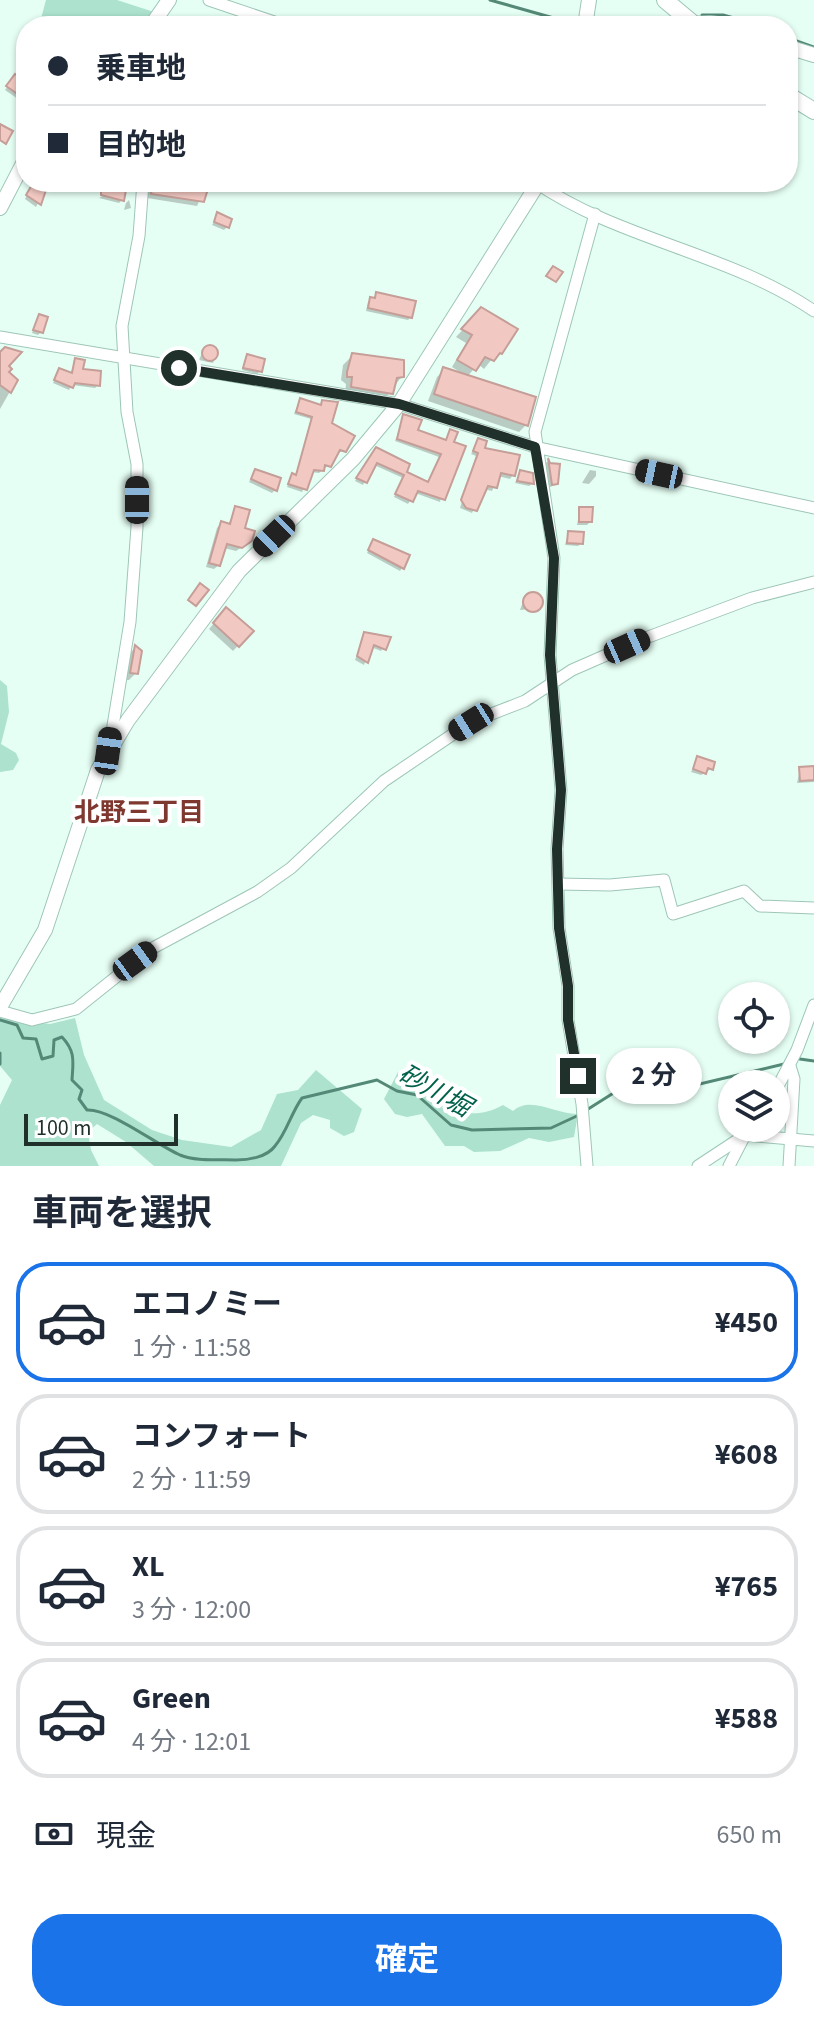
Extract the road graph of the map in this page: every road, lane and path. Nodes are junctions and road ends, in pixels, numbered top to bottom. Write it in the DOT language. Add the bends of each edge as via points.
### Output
graph roads {
  1 [pos="209,0"];
  2 [pos="665,0"];
  3 [pos="256,16"];
  4 [pos="684,16"];
  5 [pos="16,177"];
  6 [pos="142,192"];
  7 [pos="531,192"];
  8 [pos="554,192"];
  9 [pos="0,208"];
  10 [pos="595,214"];
  11 [pos="814,311"];
  12 [pos="0,337"];
  13 [pos="123,360"];
  14 [pos="399,404"];
  15 [pos="535,447"];
  16 [pos="814,508"];
  17 [pos="814,582"];
  18 [pos="553,680"];
  19 [pos="108,751"];
  20 [pos="559,884"];
  21 [pos="814,908"];
  22 [pos="814,1005"];
  23 [pos="0,1009"];
  24 [pos="790,1066"];
  25 [pos="788,1070"];
  26 [pos="792,1140"];
  27 [pos="814,1141"];
  28 [pos="733,1142"];
  29 [pos="742,1142"];
  30 [pos="587,1166"];
  31 [pos="698,1166"];
  32 [pos="729,1166"];
  33 [pos="789,1166"];
  1 -- 3 [label="street"];
  2 -- 4 [label="main road"];
  5 -- 9 [label="street"];
  6 -- 13 [label="street" via="122,326"];
  7 -- 14 [label="street"];
  8 -- 10 [label="street"];
  10 -- 11 [label="street" via="736,272"];
  10 -- 15 [label="street" via="556,347"];
  12 -- 13 [label="street"];
  13 -- 14 [label="street"];
  13 -- 19 [label="street" via="137,464 137,527 130,622"];
  14 -- 15 [label="street"];
  14 -- 19 [label="street" via="353,459 239,571"];
  15 -- 16 [label="street"];
  15 -- 18 [label="street" via="554,558"];
  17 -- 18 [label="street" via="752,598"];
  18 -- 20 [label="street" via="561,790"];
  18 -- 23 [label="street" via="525,701 440,741 372,790 291,868 151,949 76,1009 32,1020"];
  19 -- 23 [label="street" via="45,930"];
  20 -- 21 [label="street" via="664,880 673,914 744,891 760,906"];
  20 -- 30 [label="street" via="568,1020"];
  22 -- 24 [label="street"];
  24 -- 25 [label="street"];
  24 -- 26 [label="street"];
  26 -- 27 [label="street"];
  26 -- 33 [label="street"];
  28 -- 31 [label="street"];
  29 -- 32 [label="street"];
}
